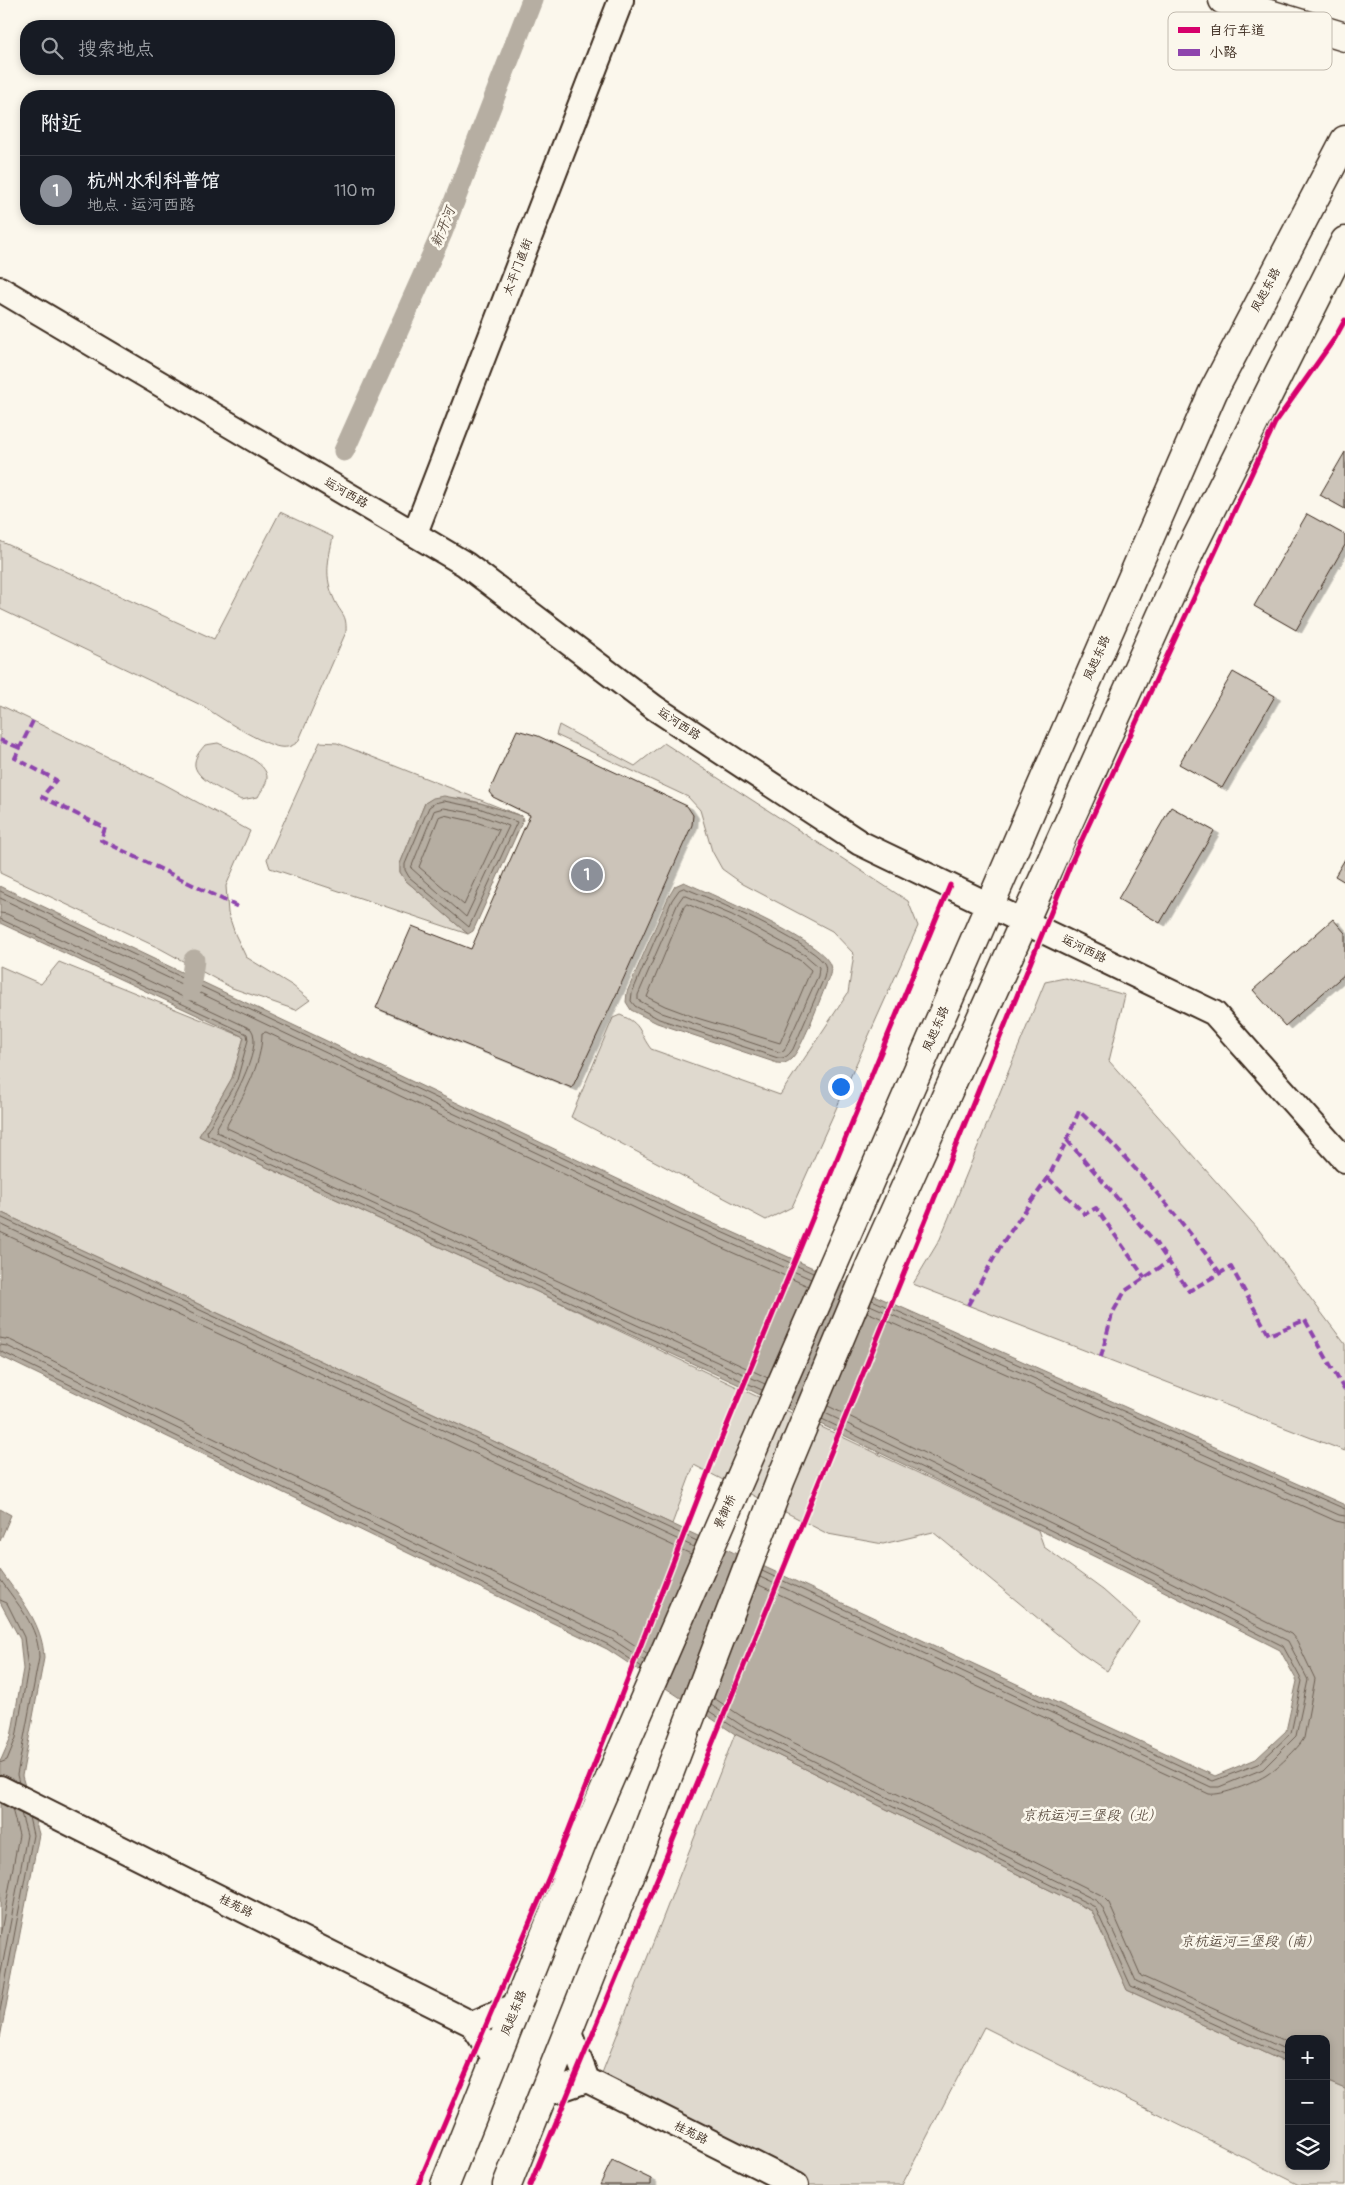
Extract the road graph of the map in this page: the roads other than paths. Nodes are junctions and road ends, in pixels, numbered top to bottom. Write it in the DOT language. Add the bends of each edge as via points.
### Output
graph roads {
  1 [pos="621,0"];
  2 [pos="1223,0"];
  3 [pos="1262,12"];
  4 [pos="1332,34"];
  5 [pos="1345,38"];
  6 [pos="1345,140"];
  7 [pos="1345,241"];
  8 [pos="0,289"];
  9 [pos="414,533"];
  10 [pos="990,904"];
  11 [pos="1024,920"];
  12 [pos="1345,1160"];
  13 [pos="868,1184"];
  14 [pos="0,1788"];
  15 [pos="583,1840"];
  16 [pos="517,2005"];
  17 [pos="472,2024"];
  18 [pos="568,2030"];
  19 [pos="495,2059"];
  20 [pos="587,2080"];
  21 [pos="543,2095"];
  22 [pos="445,2185"];
  23 [pos="507,2185"];
  24 [pos="796,2185"];
  1 -- 9 [label="street, 太平门直街"];
  2 -- 3 [label="main road"];
  4 -- 5 [label="main road"];
  6 -- 10 [label="main road, 凤起东路" via="1213,392"];
  7 -- 11 [label="main road" via="1191,549"];
  8 -- 9 [label="street, 运河西路"];
  9 -- 10 [label="street, 运河西路" via="465,564 656,708 860,843"];
  10 -- 11 [label="street, 运河西路"];
  10 -- 13 [label="main road, 凤起东路"];
  11 -- 12 [label="street, 运河西路" via="1214,1013"];
  11 -- 18 [label="main road" via="781,1479"];
  13 -- 15 [label="main road, 景御桥"];
  14 -- 17 [label="street, 桂苑路"];
  15 -- 16 [label="main road, 凤起东路"];
  16 -- 17 [label="street"];
  16 -- 19 [label="main road, 凤起东路"];
  17 -- 19 [label="street"];
  18 -- 20 [label="street"];
  18 -- 21 [label="main road"];
  19 -- 22 [label="main road, 凤起东路"];
  20 -- 21 [label="street"];
  20 -- 24 [label="street, 桂苑路"];
  21 -- 23 [label="main road"];
}
